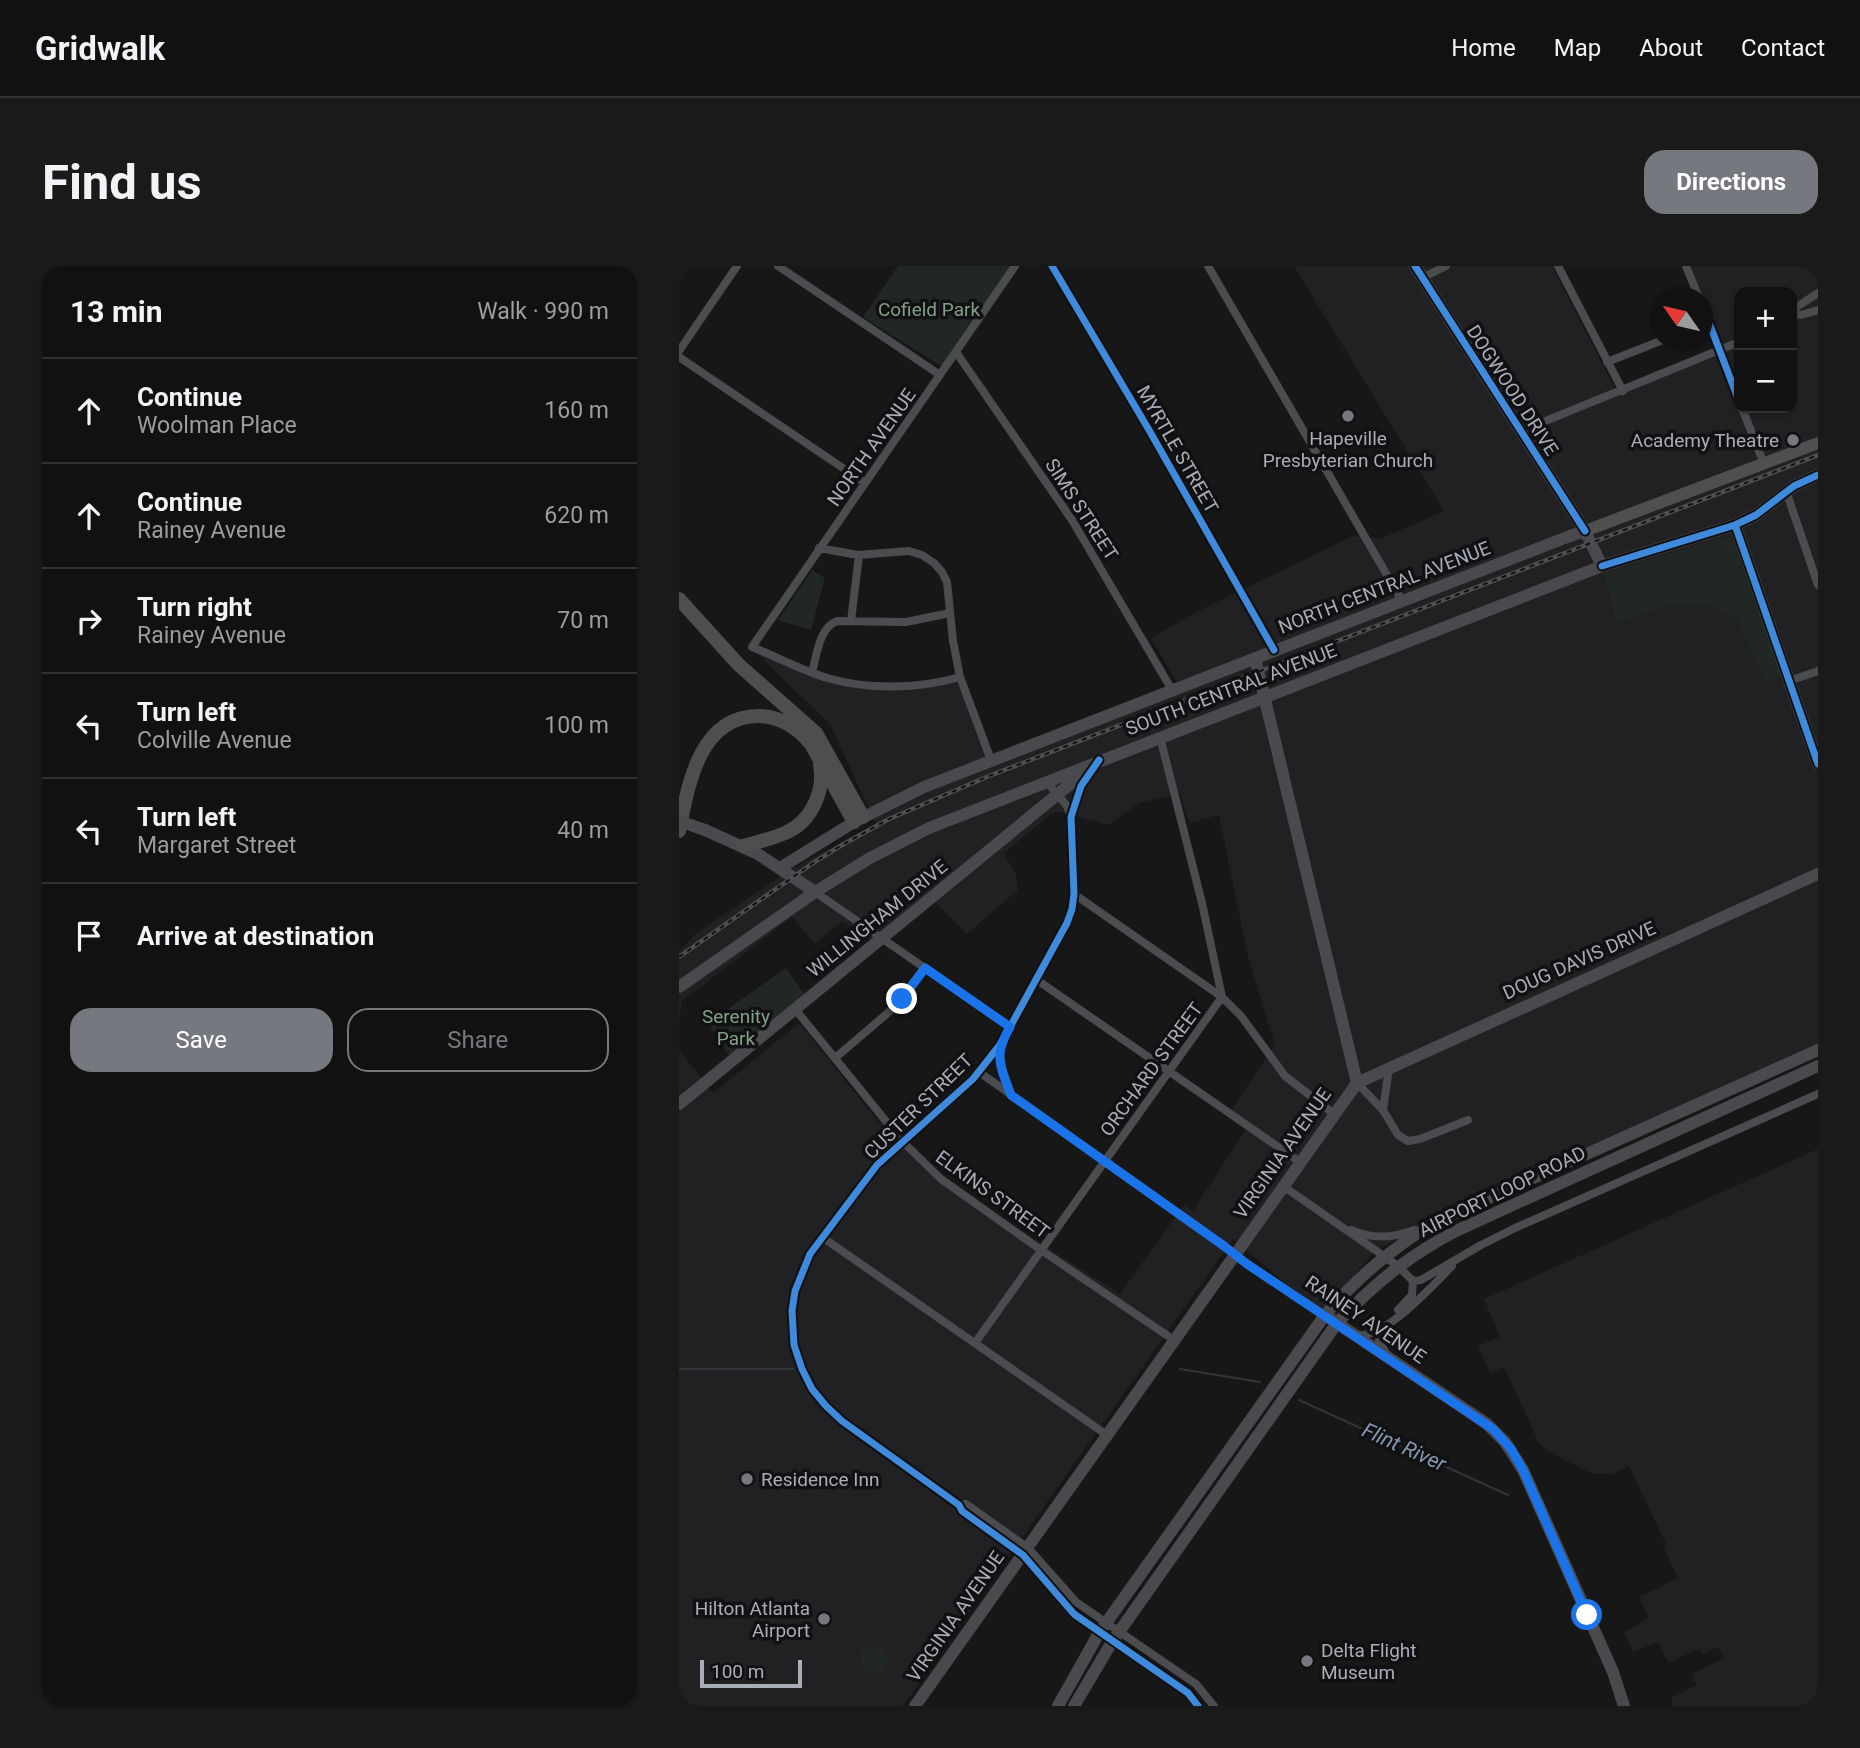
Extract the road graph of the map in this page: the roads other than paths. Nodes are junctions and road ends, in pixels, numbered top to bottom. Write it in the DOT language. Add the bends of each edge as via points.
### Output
graph roads {
  1 [pos="737,266"];
  2 [pos="778,266"];
  3 [pos="1015,266"];
  4 [pos="1052,266"];
  5 [pos="1208,266"];
  6 [pos="1415,266"];
  7 [pos="1446,266"];
  8 [pos="1558,266"];
  9 [pos="1690,267"];
  10 [pos="1422,278"];
  11 [pos="1696,287"];
  12 [pos="1818,293"];
  13 [pos="1797,308"];
  14 [pos="1818,310"];
  15 [pos="1797,314"];
  16 [pos="1713,337"];
  17 [pos="1734,344"];
  18 [pos="1650,345"];
  19 [pos="679,351"];
  20 [pos="1720,351"];
  21 [pos="956,352"];
  22 [pos="679,357"];
  23 [pos="1607,362"];
  24 [pos="940,375"];
  25 [pos="1734,388"];
  26 [pos="1623,391"];
  27 [pos="1744,413"];
  28 [pos="1521,431"];
  29 [pos="1818,443"];
  30 [pos="1764,464"];
  31 [pos="1818,475"];
  32 [pos="865,483"];
  33 [pos="1786,491"];
  34 [pos="1735,525"];
  35 [pos="1585,531"];
  36 [pos="820,548"];
  37 [pos="859,555"];
  38 [pos="1602,566"];
  39 [pos="1818,585"];
  40 [pos="679,598"];
  41 [pos="1402,601"];
  42 [pos="950,613"];
  43 [pos="851,621"];
  44 [pos="1273,650"];
  45 [pos="1255,658"];
  46 [pos="1818,671"];
  47 [pos="812,672"];
  48 [pos="960,677"];
  49 [pos="1789,681"];
  50 [pos="1172,690"];
  51 [pos="1265,696"];
  52 [pos="1160,737"];
  53 [pos="818,757"];
  54 [pos="991,760"];
  55 [pos="1099,760"];
  56 [pos="1818,764"];
  57 [pos="1046,780"];
  58 [pos="1057,795"];
  59 [pos="1072,817"];
  60 [pos="858,819"];
  61 [pos="679,821"];
  62 [pos="679,831"];
  63 [pos="743,846"];
  64 [pos="780,868"];
  65 [pos="1818,874"];
  66 [pos="814,892"];
  67 [pos="1074,894"];
  68 [pos="882,939"];
  69 [pos="925,968"];
  70 [pos="1037,980"];
  71 [pos="680,986"];
  72 [pos="1222,997"];
  73 [pos="795,1009"];
  74 [pos="1010,1027"];
  75 [pos="999,1046"];
  76 [pos="1818,1051"];
  77 [pos="835,1058"];
  78 [pos="1389,1066"];
  79 [pos="1818,1066"];
  80 [pos="1168,1070"];
  81 [pos="979,1072"];
  82 [pos="1357,1083"];
  83 [pos="1818,1094"];
  84 [pos="1011,1095"];
  85 [pos="679,1104"];
  86 [pos="1383,1110"];
  87 [pos="1334,1114"];
  88 [pos="1468,1120"];
  89 [pos="902,1141"];
  90 [pos="1104,1160"];
  91 [pos="1300,1162"];
  92 [pos="1283,1186"];
  93 [pos="1333,1222"];
  94 [pos="1433,1223"];
  95 [pos="823,1237"];
  96 [pos="1041,1250"];
  97 [pos="1235,1254"];
  98 [pos="1383,1257"];
  99 [pos="1459,1258"];
  100 [pos="1398,1266"];
  101 [pos="1413,1280"];
  102 [pos="1325,1315"];
  103 [pos="1337,1323"];
  104 [pos="1380,1330"];
  105 [pos="1351,1333"];
  106 [pos="1174,1340"];
  107 [pos="975,1343"];
  108 [pos="1388,1357"];
  109 [pos="1107,1436"];
  110 [pos="1025,1551"];
  111 [pos="1103,1628"];
  112 [pos="1115,1637"];
  113 [pos="915,1706"];
  114 [pos="1058,1706"];
  115 [pos="1074,1706"];
  116 [pos="1198,1706"];
  117 [pos="1214,1706"];
  118 [pos="1624,1706"];
  1 -- 19 [label="street"];
  2 -- 24 [label="street"];
  3 -- 21 [label="street, NORTH AVENUE"];
  4 -- 44 [label="street, MYRTLE STREET"];
  5 -- 41 [label="street"];
  6 -- 10 [label="main road, DOGWOOD DRIVE"];
  7 -- 10 [label="street"];
  8 -- 23 [label="street"];
  9 -- 11 [label="street"];
  10 -- 28 [label="main road, DOGWOOD DRIVE"];
  12 -- 13 [label="street"];
  14 -- 15 [label="street"];
  16 -- 20 [label="street"];
  17 -- 20 [label="street"];
  18 -- 23 [label="street"];
  20 -- 25 [label="street"];
  20 -- 26 [label="street"];
  21 -- 24 [label="street, NORTH AVENUE"];
  21 -- 50 [label="street, SIMS STREET" via="1072,520"];
  22 -- 32 [label="street"];
  23 -- 26 [label="street"];
  24 -- 32 [label="street, NORTH AVENUE"];
  26 -- 28 [label="street"];
  27 -- 30 [label="street"];
  28 -- 35 [label="main road, DOGWOOD DRIVE"];
  29 -- 30 [label="main road, NORTH CENTRAL AVENUE"];
  30 -- 35 [label="main road, NORTH CENTRAL AVENUE"];
  31 -- 33 [label="main road, SOUTH CENTRAL AVENUE"];
  32 -- 36 [label="street, NORTH AVENUE"];
  33 -- 34 [label="main road, SOUTH CENTRAL AVENUE"];
  33 -- 39 [label="street"];
  34 -- 38 [label="main road, SOUTH CENTRAL AVENUE"];
  34 -- 49 [label="main road"];
  35 -- 38 [label="main road"];
  35 -- 41 [label="main road, NORTH CENTRAL AVENUE"];
  36 -- 37 [label="street"];
  36 -- 47 [label="street, NORTH AVENUE" via="753,647"];
  37 -- 42 [label="street" via="900,551 922,555 947,582"];
  37 -- 43 [label="street"];
  38 -- 51 [label="main road, SOUTH CENTRAL AVENUE"];
  40 -- 60 [label="highway" via="739,665 816,733"];
  41 -- 44 [label="main road, NORTH CENTRAL AVENUE"];
  42 -- 43 [label="street" via="906,622"];
  42 -- 48 [label="street"];
  43 -- 47 [label="street" via="830,624"];
  44 -- 45 [label="main road, NORTH CENTRAL AVENUE"];
  45 -- 50 [label="main road, NORTH CENTRAL AVENUE"];
  45 -- 51 [label="main road, VIRGINIA AVENUE"];
  46 -- 49 [label="street"];
  47 -- 48 [label="street" via="876,686 921,685"];
  48 -- 54 [label="street"];
  49 -- 56 [label="main road"];
  50 -- 54 [label="main road, NORTH CENTRAL AVENUE"];
  51 -- 52 [label="main road, SOUTH CENTRAL AVENUE"];
  51 -- 82 [label="main road, VIRGINIA AVENUE"];
  52 -- 55 [label="main road, SOUTH CENTRAL AVENUE"];
  52 -- 72 [label="street, ORCHARD STREET"];
  53 -- 60 [label="highway"];
  53 -- 62 [label="highway" via="803,735 783,721 758,716 734,721 715,734 700,754 689,780"];
  53 -- 63 [label="highway" via="820,791 804,820 785,834"];
  54 -- 60 [label="main road, NORTH CENTRAL AVENUE"];
  55 -- 57 [label="main road, SOUTH CENTRAL AVENUE"];
  55 -- 58 [label="main road, WILLINGHAM DRIVE"];
  55 -- 59 [label="street, CUSTER STREET" via="1080,786"];
  57 -- 58 [label="street"];
  57 -- 66 [label="main road, SOUTH CENTRAL AVENUE" via="929,828"];
  58 -- 59 [label="street"];
  58 -- 68 [label="main road, WILLINGHAM DRIVE"];
  59 -- 67 [label="street, CUSTER STREET"];
  60 -- 64 [label="main road, NORTH CENTRAL AVENUE"];
  61 -- 63 [label="main road, bridge"];
  63 -- 64 [label="main road"];
  64 -- 66 [label="main road"];
  65 -- 78 [label="main road, DOUG DAVIS DRIVE"];
  66 -- 68 [label="street"];
  66 -- 71 [label="main road, SOUTH CENTRAL AVENUE"];
  67 -- 70 [label="street, CUSTER STREET" via="1067,923"];
  67 -- 72 [label="street"];
  68 -- 69 [label="street"];
  68 -- 73 [label="main road, WILLINGHAM DRIVE"];
  69 -- 74 [label="street"];
  69 -- 77 [label="street" via="889,1012"];
  70 -- 74 [label="street, CUSTER STREET"];
  70 -- 80 [label="street"];
  72 -- 80 [label="street, ORCHARD STREET"];
  72 -- 87 [label="street" via="1285,1076"];
  73 -- 77 [label="street, ELKINS STREET"];
  73 -- 85 [label="main road, WILLINGHAM DRIVE"];
  74 -- 75 [label="street, CUSTER STREET"];
  75 -- 81 [label="street, CUSTER STREET"];
  75 -- 84 [label="street"];
  76 -- 94 [label="main road, AIRPORT LOOP ROAD"];
  77 -- 89 [label="street, ELKINS STREET"];
  78 -- 82 [label="main road, DOUG DAVIS DRIVE"];
  78 -- 86 [label="street"];
  79 -- 100 [label="main road, AIRPORT LOOP ROAD" via="1458,1230"];
  80 -- 90 [label="street, ORCHARD STREET"];
  80 -- 91 [label="street"];
  81 -- 84 [label="street, RAINEY AVENUE"];
  81 -- 89 [label="street, CUSTER STREET"];
  82 -- 86 [label="street"];
  82 -- 87 [label="main road, VIRGINIA AVENUE"];
  83 -- 99 [label="street" via="1515,1228"];
  84 -- 90 [label="street, RAINEY AVENUE"];
  86 -- 88 [label="street" via="1398,1135 1408,1141"];
  87 -- 91 [label="main road, VIRGINIA AVENUE"];
  89 -- 95 [label="street, CUSTER STREET" via="877,1165"];
  89 -- 96 [label="street, ELKINS STREET" via="941,1179"];
  90 -- 96 [label="street, ORCHARD STREET"];
  90 -- 97 [label="street, RAINEY AVENUE"];
  91 -- 92 [label="main road, VIRGINIA AVENUE"];
  92 -- 93 [label="street"];
  92 -- 97 [label="main road, VIRGINIA AVENUE"];
  93 -- 94 [label="street, AIRPORT LOOP ROAD" via="1359,1234 1381,1237"];
  93 -- 98 [label="street"];
  94 -- 98 [label="main road, AIRPORT LOOP ROAD"];
  95 -- 107 [label="street"];
  95 -- 110 [label="street, CUSTER STREET" via="810,1254 795,1291 792,1331 812,1389 842,1421 962,1511"];
  96 -- 106 [label="street, ELKINS STREET"];
  96 -- 107 [label="street, ORCHARD STREET"];
  97 -- 102 [label="street, RAINEY AVENUE"];
  97 -- 106 [label="main road, VIRGINIA AVENUE"];
  98 -- 100 [label="street"];
  98 -- 102 [label="main road, AIRPORT LOOP ROAD"];
  99 -- 101 [label="street"];
  99 -- 104 [label="street"];
  100 -- 101 [label="street"];
  100 -- 103 [label="main road, AIRPORT LOOP ROAD"];
  101 -- 104 [label="street" via="1412,1295"];
  102 -- 103 [label="main road, RAINEY AVENUE"];
  102 -- 111 [label="main road, AIRPORT LOOP ROAD"];
  103 -- 105 [label="main road, RAINEY AVENUE"];
  103 -- 112 [label="main road, AIRPORT LOOP ROAD"];
  104 -- 105 [label="street" via="1369,1335"];
  104 -- 108 [label="street" via="1379,1341"];
  105 -- 108 [label="main road, RAINEY AVENUE"];
  106 -- 109 [label="main road, VIRGINIA AVENUE"];
  107 -- 109 [label="street"];
  108 -- 118 [label="main road, RAINEY AVENUE" via="1487,1424 1520,1463"];
  109 -- 110 [label="main road, VIRGINIA AVENUE"];
  110 -- 111 [label="street, CUSTER STREET" via="1068,1609"];
  110 -- 113 [label="main road, VIRGINIA AVENUE"];
  111 -- 112 [label="street, CUSTER STREET"];
  111 -- 114 [label="main road, AIRPORT LOOP ROAD"];
  112 -- 115 [label="main road, AIRPORT LOOP ROAD"];
  112 -- 116 [label="street" via="1188,1693"];
  112 -- 117 [label="street" via="1196,1684"];
}
